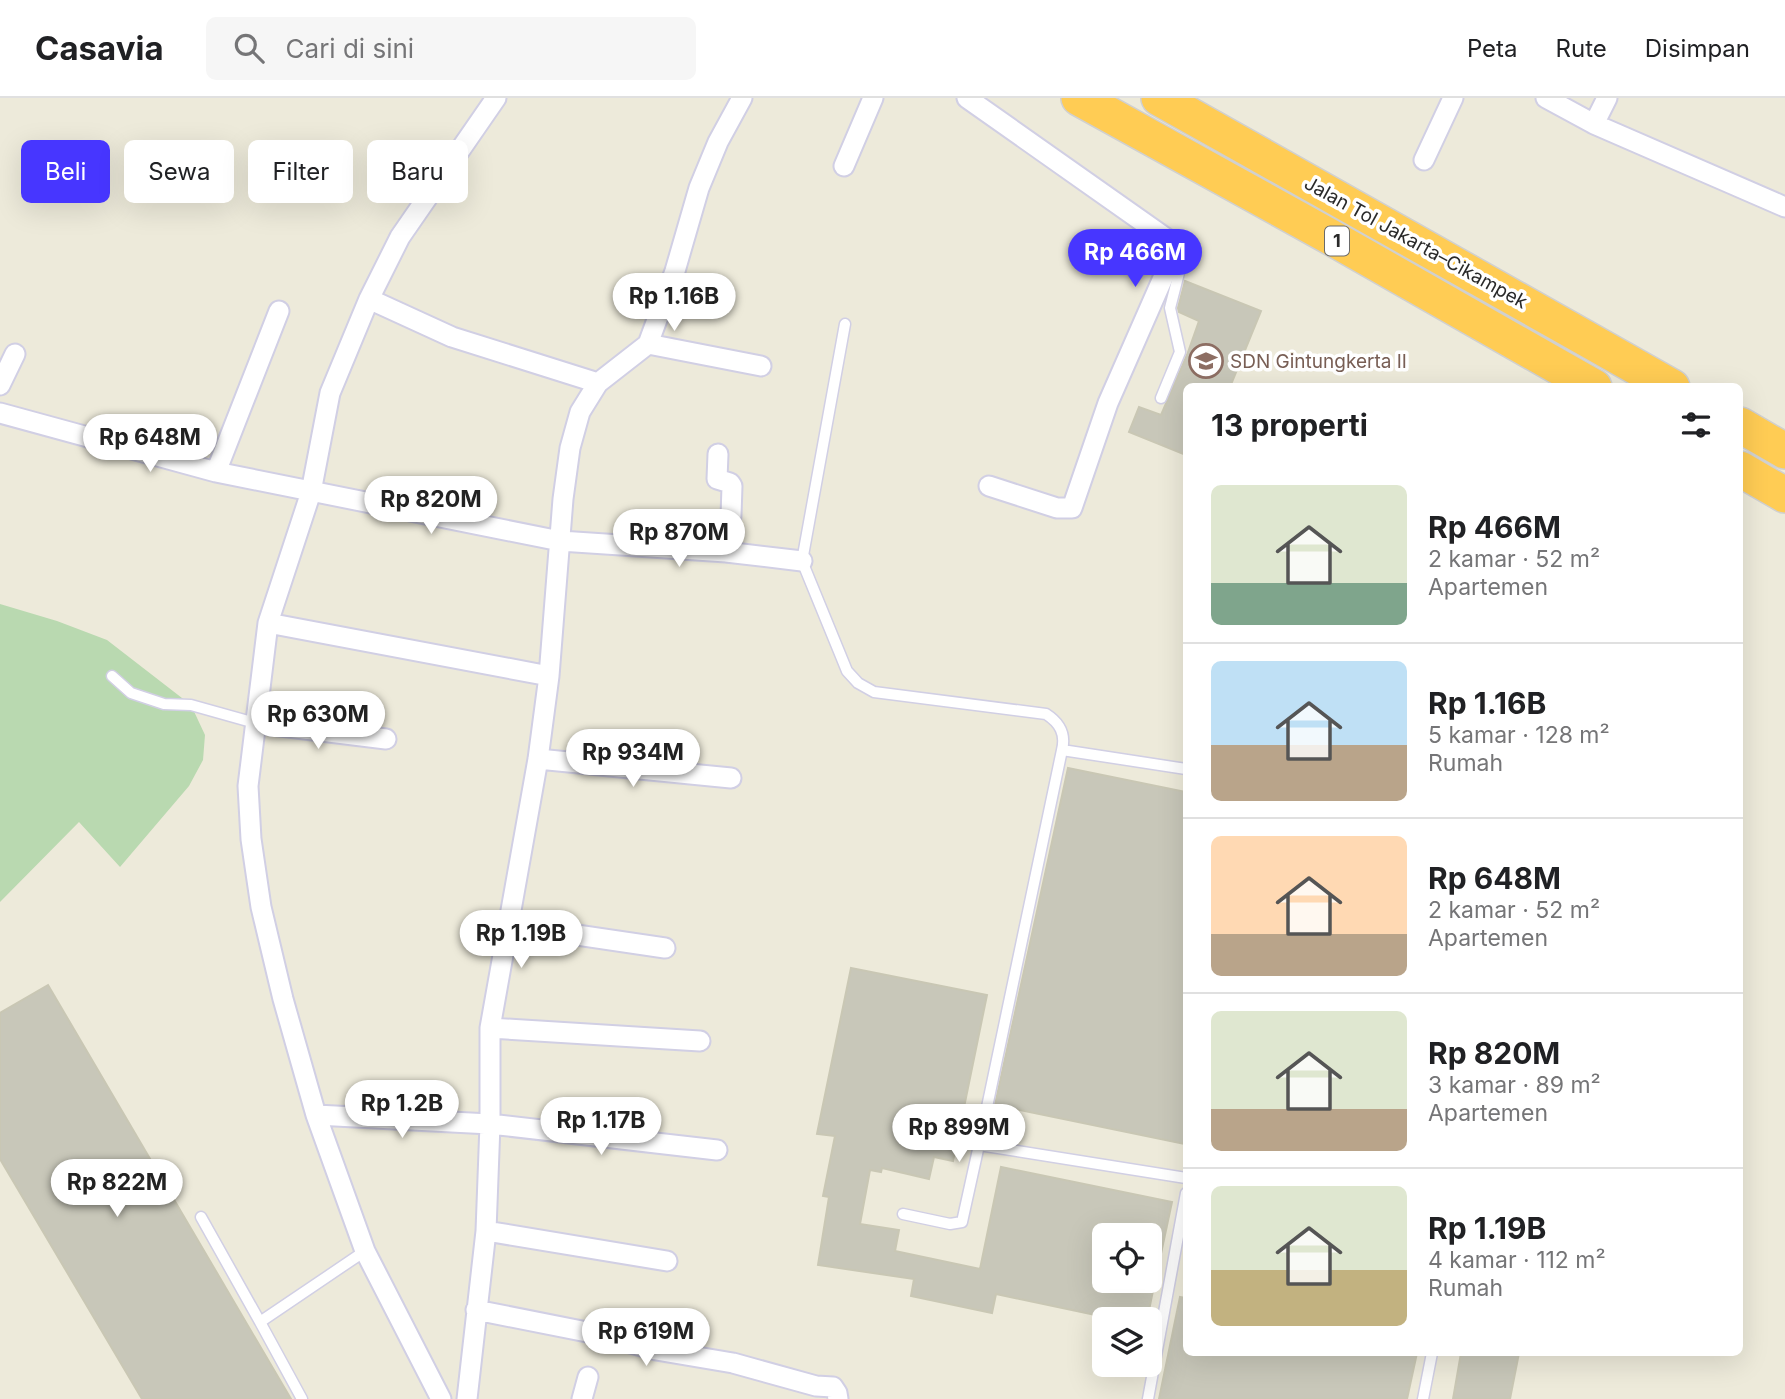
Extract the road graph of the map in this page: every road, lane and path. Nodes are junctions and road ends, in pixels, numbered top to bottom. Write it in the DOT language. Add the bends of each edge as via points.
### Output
graph roads {
  1 [pos="496,98"];
  2 [pos="742,98"];
  3 [pos="873,98"];
  4 [pos="967,98"];
  5 [pos="1079,98"];
  6 [pos="1159,98"];
  7 [pos="1453,98"];
  8 [pos="1546,98"];
  9 [pos="1607,98"];
  10 [pos="1594,124"];
  11 [pos="1424,160"];
  12 [pos="844,166"];
  13 [pos="1785,207"];
  14 [pos="1177,246"];
  15 [pos="369,299"];
  16 [pos="279,311"];
  17 [pos="845,324"];
  18 [pos="648,344"];
  19 [pos="15,354"];
  20 [pos="761,366"];
  21 [pos="598,383"];
  22 [pos="1587,383"];
  23 [pos="1665,383"];
  24 [pos="0,385"];
  25 [pos="1161,398"];
  26 [pos="0,413"];
  27 [pos="1743,427"];
  28 [pos="1785,451"];
  29 [pos="719,454"];
  30 [pos="1743,471"];
  31 [pos="216,472"];
  32 [pos="989,486"];
  33 [pos="311,492"];
  34 [pos="1785,495"];
  35 [pos="560,541"];
  36 [pos="726,552"];
  37 [pos="802,561"];
  38 [pos="268,623"];
  39 [pos="112,676"];
  40 [pos="550,676"];
  41 [pos="255,723"];
  42 [pos="386,739"];
  43 [pos="1062,750"];
  44 [pos="538,759"];
  45 [pos="1183,769"];
  46 [pos="731,779"];
  47 [pos="509,925"];
  48 [pos="665,948"];
  49 [pos="491,1028"];
  50 [pos="700,1041"];
  51 [pos="316,1115"];
  52 [pos="491,1124"];
  53 [pos="979,1145"];
  54 [pos="717,1150"];
  55 [pos="1183,1178"];
  56 [pos="1183,1209"];
  57 [pos="903,1214"];
  58 [pos="201,1217"];
  59 [pos="486,1231"];
  60 [pos="365,1251"];
  61 [pos="667,1261"];
  62 [pos="476,1310"];
  63 [pos="260,1322"];
  64 [pos="1432,1356"];
  65 [pos="588,1377"];
  66 [pos="302,1399"];
  67 [pos="441,1399"];
  68 [pos="467,1399"];
  69 [pos="582,1399"];
  70 [pos="838,1399"];
  71 [pos="1148,1399"];
  72 [pos="1423,1399"];
  1 -- 15 [label="street" via="400,237"];
  2 -- 18 [label="street" via="699,188"];
  3 -- 12 [label="street"];
  4 -- 14 [label="street"];
  5 -- 22 [label="highway, Jalan Tol Jakarta–Cikampek / 1"];
  6 -- 23 [label="highway, Jalan Tol Jakarta–Cikampek / 1"];
  7 -- 11 [label="street"];
  8 -- 10 [label="street"];
  9 -- 10 [label="street"];
  10 -- 13 [label="street"];
  14 -- 25 [label="lane" via="1180,269 1170,308 1180,352"];
  14 -- 32 [label="street" via="1108,403 1072,508 1057,508"];
  15 -- 21 [label="street" via="452,337"];
  15 -- 33 [label="street" via="330,393"];
  16 -- 31 [label="street"];
  17 -- 37 [label="lane"];
  18 -- 20 [label="street"];
  18 -- 21 [label="street"];
  19 -- 24 [label="street"];
  21 -- 35 [label="street" via="580,412 570,448"];
  26 -- 31 [label="street"];
  27 -- 28 [label="highway"];
  29 -- 36 [label="street" via="717,479 732,486"];
  30 -- 34 [label="highway"];
  31 -- 33 [label="street"];
  33 -- 35 [label="street"];
  33 -- 38 [label="street"];
  35 -- 36 [label="street"];
  35 -- 40 [label="street"];
  36 -- 37 [label="street"];
  37 -- 43 [label="lane" via="847,671 858,683 874,692 1046,714 1062,732"];
  38 -- 40 [label="street"];
  38 -- 41 [label="street"];
  39 -- 41 [label="lane" via="131,694"];
  40 -- 44 [label="street"];
  41 -- 42 [label="street"];
  41 -- 51 [label="street" via="248,786 261,907"];
  43 -- 45 [label="lane"];
  43 -- 53 [label="lane"];
  44 -- 46 [label="street"];
  44 -- 47 [label="street"];
  47 -- 48 [label="street"];
  47 -- 49 [label="street"];
  49 -- 50 [label="street"];
  49 -- 52 [label="street"];
  51 -- 52 [label="street"];
  51 -- 60 [label="street"];
  52 -- 54 [label="street"];
  52 -- 59 [label="street"];
  53 -- 55 [label="lane"];
  53 -- 57 [label="lane" via="962,1222 950,1224"];
  56 -- 71 [label="lane"];
  58 -- 63 [label="lane"];
  59 -- 61 [label="street"];
  59 -- 62 [label="street"];
  60 -- 63 [label="lane"];
  60 -- 67 [label="street"];
  62 -- 68 [label="street"];
  62 -- 70 [label="street" via="833,1387"];
  63 -- 66 [label="lane"];
  64 -- 72 [label="lane"];
  65 -- 69 [label="street"];
}
